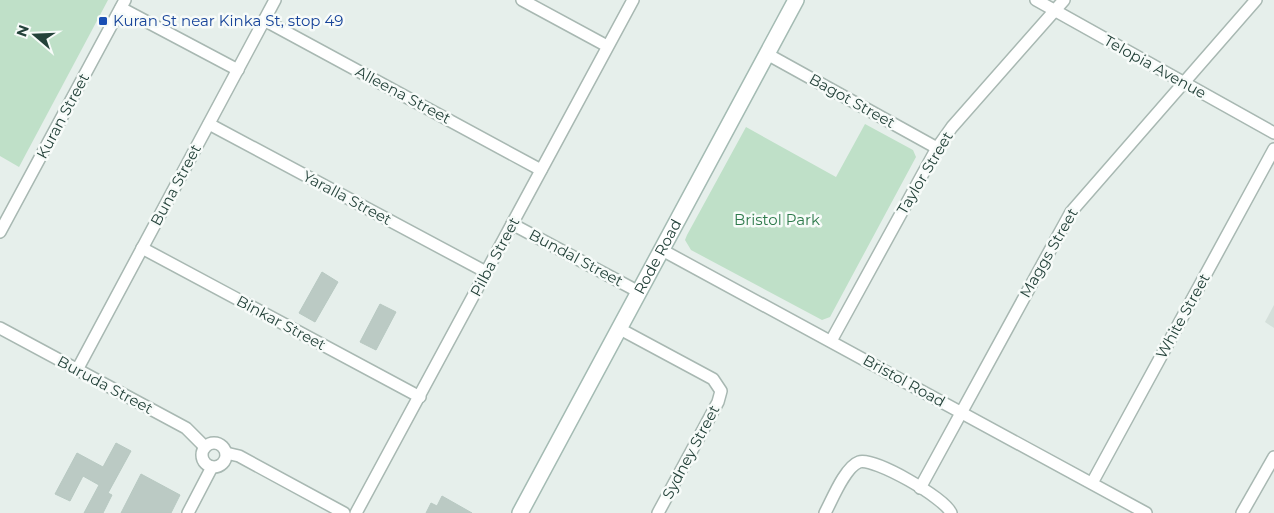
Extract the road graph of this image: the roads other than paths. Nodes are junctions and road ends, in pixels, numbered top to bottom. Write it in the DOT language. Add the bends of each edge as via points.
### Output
graph roads {
  1 [pos="275,0"];
  2 [pos="522,0"];
  3 [pos="633,0"];
  4 [pos="796,0"];
  5 [pos="1036,0"];
  6 [pos="1064,0"];
  7 [pos="1256,0"];
  8 [pos="123,4"];
  9 [pos="1055,10"];
  10 [pos="264,20"];
  11 [pos="607,46"];
  12 [pos="767,54"];
  13 [pos="238,70"];
  14 [pos="1184,83"];
  15 [pos="209,124"];
  16 [pos="1274,133"];
  17 [pos="938,148"];
  18 [pos="1274,149"];
  19 [pos="541,170"];
  20 [pos="512,224"];
  21 [pos="0,232"];
  22 [pos="142,248"];
  23 [pos="662,250"];
  24 [pos="486,272"];
  25 [pos="640,292"];
  26 [pos="0,328"];
  27 [pos="620,328"];
  28 [pos="831,341"];
  29 [pos="77,370"];
  30 [pos="420,397"];
  31 [pos="961,412"];
  32 [pos="205,447"];
  33 [pos="226,453"];
  34 [pos="1274,456"];
  35 [pos="212,467"];
  36 [pos="1092,483"];
  37 [pos="920,488"];
  38 [pos="188,513"];
  39 [pos="344,513"];
  40 [pos="356,513"];
  41 [pos="520,513"];
  42 [pos="658,513"];
  43 [pos="825,513"];
  44 [pos="951,513"];
  45 [pos="1146,513"];
  46 [pos="1242,513"];
  1 -- 10 [label="street, Buna Street"];
  2 -- 11 [label="street"];
  3 -- 11 [label="street, Pilba Street"];
  4 -- 12 [label="main road, Rode Road"];
  5 -- 9 [label="street, Telopia Avenue"];
  6 -- 9 [label="street, Taylor Street"];
  7 -- 14 [label="street, Maggs Street"];
  8 -- 13 [label="street"];
  8 -- 21 [label="street, Kuran Street"];
  9 -- 14 [label="street, Telopia Avenue"];
  9 -- 17 [label="street, Taylor Street"];
  10 -- 13 [label="street, Buna Street"];
  10 -- 19 [label="street, Alleena Street"];
  11 -- 19 [label="street, Pilba Street"];
  12 -- 17 [label="street, Bagot Street"];
  12 -- 23 [label="main road, Rode Road"];
  13 -- 15 [label="street, Buna Street"];
  14 -- 16 [label="street, Telopia Avenue"];
  14 -- 31 [label="street, Maggs Street" via="1072,212"];
  15 -- 22 [label="street, Buna Street"];
  15 -- 24 [label="street, Yaralla Street"];
  17 -- 28 [label="street, Taylor Street"];
  18 -- 36 [label="street, White Street"];
  19 -- 20 [label="street, Pilba Street"];
  20 -- 24 [label="street, Pilba Street"];
  20 -- 25 [label="street, Bundal Street"];
  22 -- 29 [label="street, Buna Street"];
  22 -- 30 [label="street, Binkar Street"];
  23 -- 25 [label="main road, Rode Road"];
  23 -- 28 [label="street, Bristol Road"];
  24 -- 30 [label="street, Pilba Street"];
  25 -- 27 [label="main road, Rode Road"];
  26 -- 29 [label="street, Buruda Street"];
  27 -- 41 [label="main road, Rode Road"];
  27 -- 42 [label="street, Sydney Street" via="713,379 721,391"];
  28 -- 31 [label="street, Bristol Road"];
  29 -- 32 [label="street, Buruda Street" via="189,430"];
  30 -- 40 [label="street, Pilba Street"];
  31 -- 36 [label="street, Bristol Road"];
  31 -- 37 [label="street, Maggs Street"];
  32 -- 33 [label="street" via="216,443 223,446"];
  32 -- 35 [label="street" via="203,459"];
  33 -- 35 [label="street" via="222,464"];
  33 -- 39 [label="street" via="239,456"];
  34 -- 46 [label="street"];
  35 -- 38 [label="street"];
  36 -- 45 [label="street, Bristol Road"];
  37 -- 43 [label="street" via="872,462 858,462 849,470"];
  37 -- 44 [label="street" via="944,502"];
}
